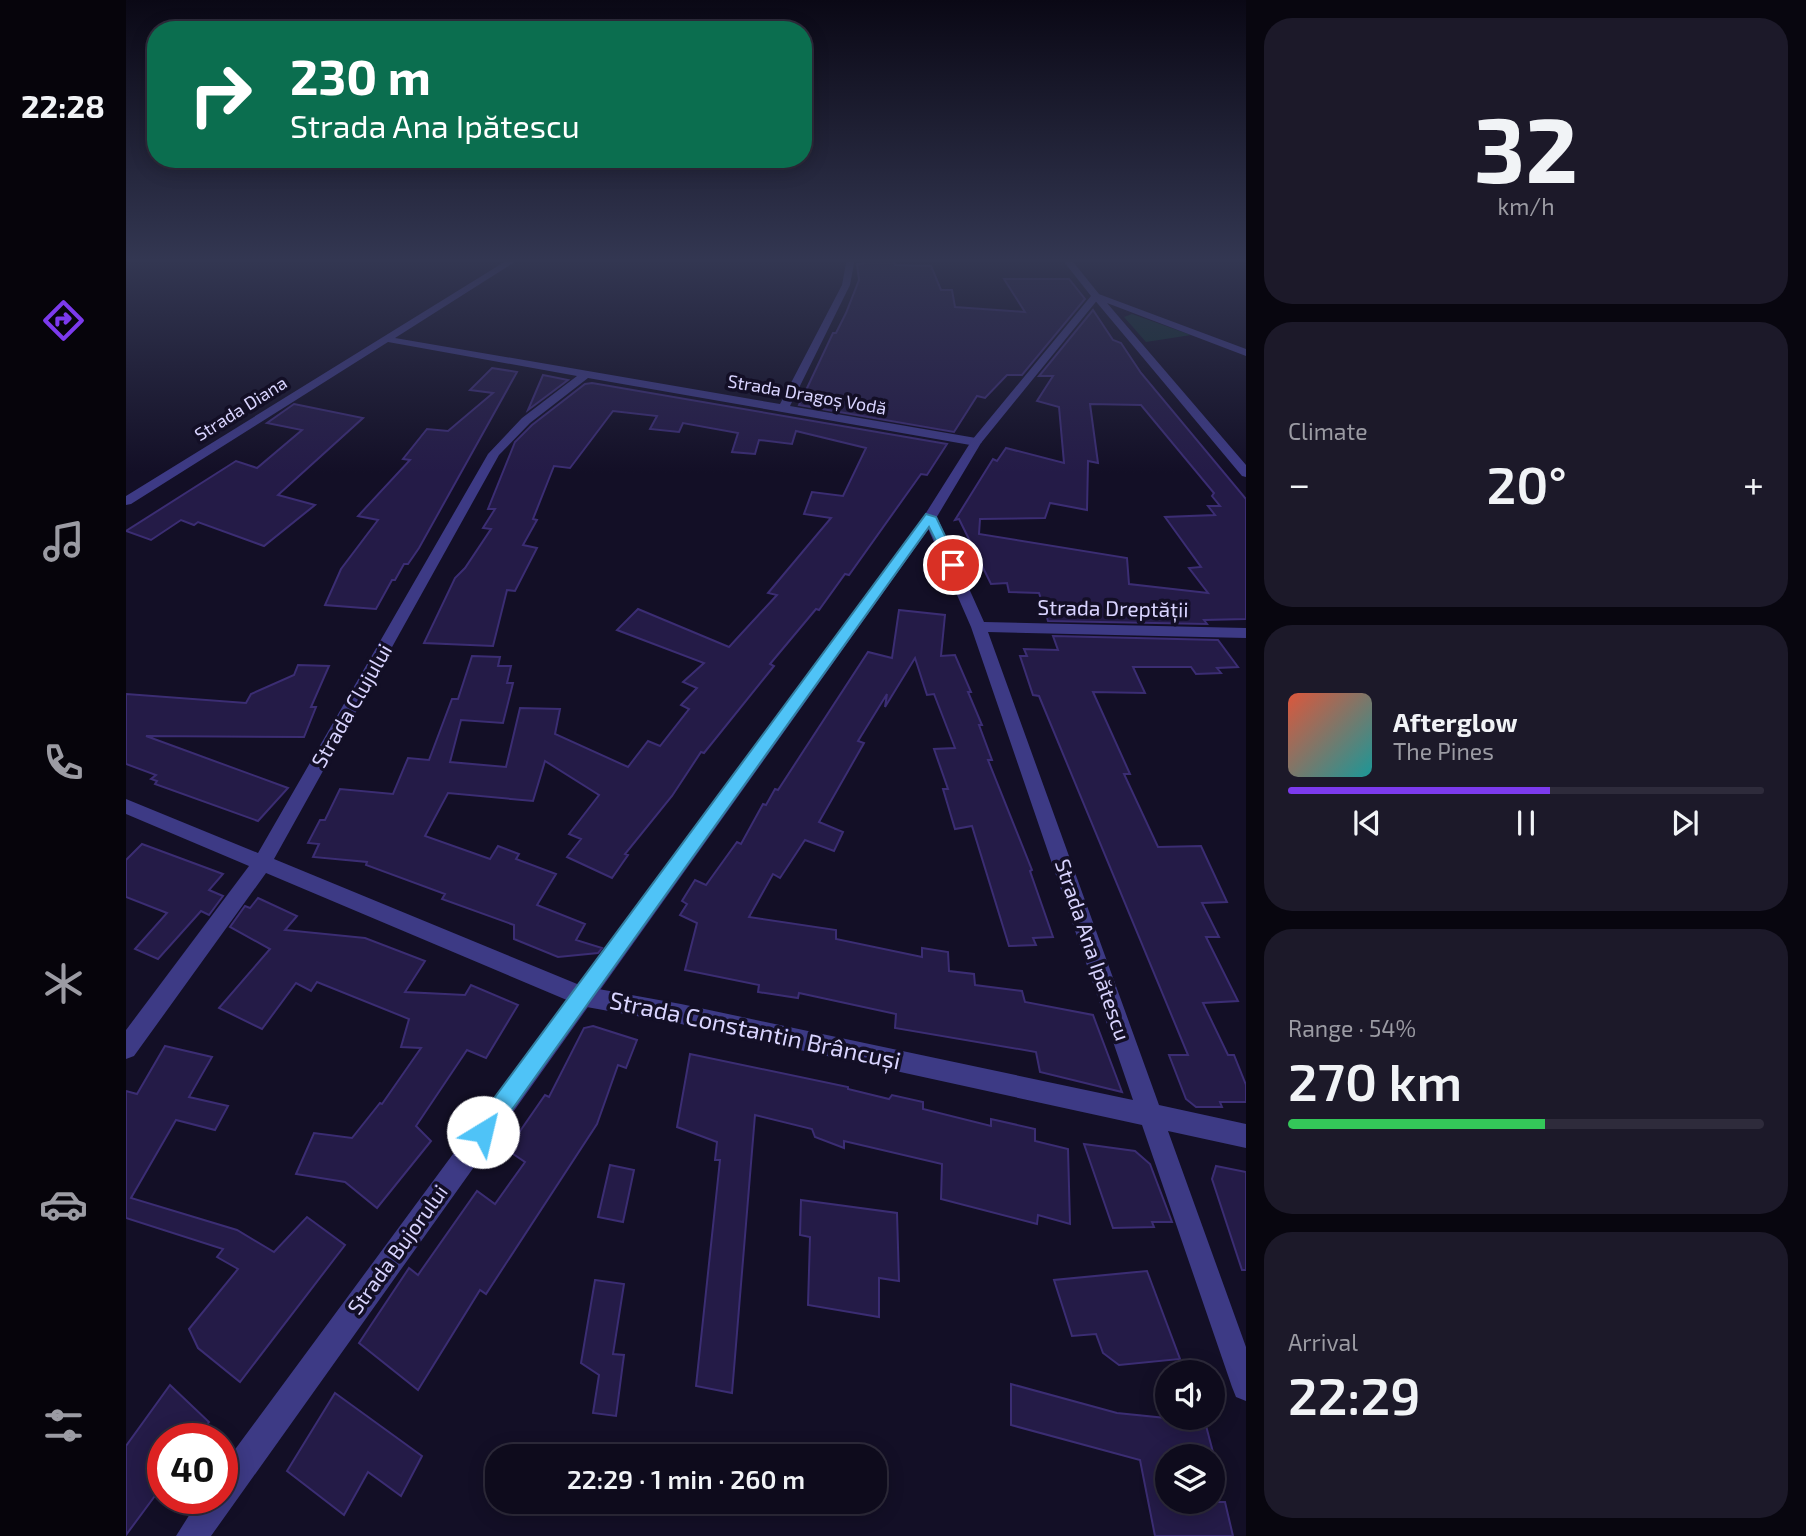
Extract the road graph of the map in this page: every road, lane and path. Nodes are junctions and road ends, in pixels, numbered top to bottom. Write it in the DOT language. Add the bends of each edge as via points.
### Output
graph roads {
  1 [pos="400,330"];
  2 [pos="823,330"];
  3 [pos="1068,330"];
  4 [pos="1125,330"];
  5 [pos="1185,330"];
  6 [pos="385,339"];
  7 [pos="1246,353"];
  8 [pos="586,374"];
  9 [pos="783,409"];
  10 [pos="976,442"];
  11 [pos="1246,473"];
  12 [pos="126,501"];
  13 [pos="930,517"];
  14 [pos="979,627"];
  15 [pos="1246,633"];
  16 [pos="126,806"];
  17 [pos="263,862"];
  18 [pos="581,996"];
  19 [pos="126,1048"];
  20 [pos="1150,1114"];
  21 [pos="1246,1136"];
  22 [pos="1246,1387"];
  23 [pos="238,1471"];
  24 [pos="208,1514"];
  25 [pos="192,1536"];
  1 -- 6 [label="street, Strada Diana"];
  2 -- 9 [label="street"];
  3 -- 10 [label="street, Strada Bujorului"];
  4 -- 11 [label="street"];
  5 -- 7 [label="street"];
  6 -- 8 [label="street, Strada Dragoș Vodă"];
  6 -- 12 [label="street, Strada Diana"];
  8 -- 9 [label="street, Strada Dragoș Vodă"];
  8 -- 17 [label="street, Strada Clujului" via="536,412 494,454"];
  9 -- 10 [label="street, Strada Dragoș Vodă"];
  10 -- 13 [label="street, Strada Bujorului"];
  13 -- 14 [label="street, Strada Ana Ipătescu"];
  13 -- 18 [label="street, Strada Bujorului"];
  14 -- 15 [label="street, Strada Dreptății"];
  14 -- 20 [label="street, Strada Ana Ipătescu"];
  16 -- 17 [label="street, Strada Constantin Brâncuși"];
  17 -- 18 [label="street, Strada Constantin Brâncuși"];
  17 -- 19 [label="street, Strada Clujului"];
  18 -- 20 [label="street, Strada Constantin Brâncuși"];
  18 -- 23 [label="street, Strada Bujorului"];
  20 -- 21 [label="street, Strada Constantin Brâncuși"];
  20 -- 22 [label="street, Strada Ana Ipătescu"];
  24 -- 25 [label="street"];
}
